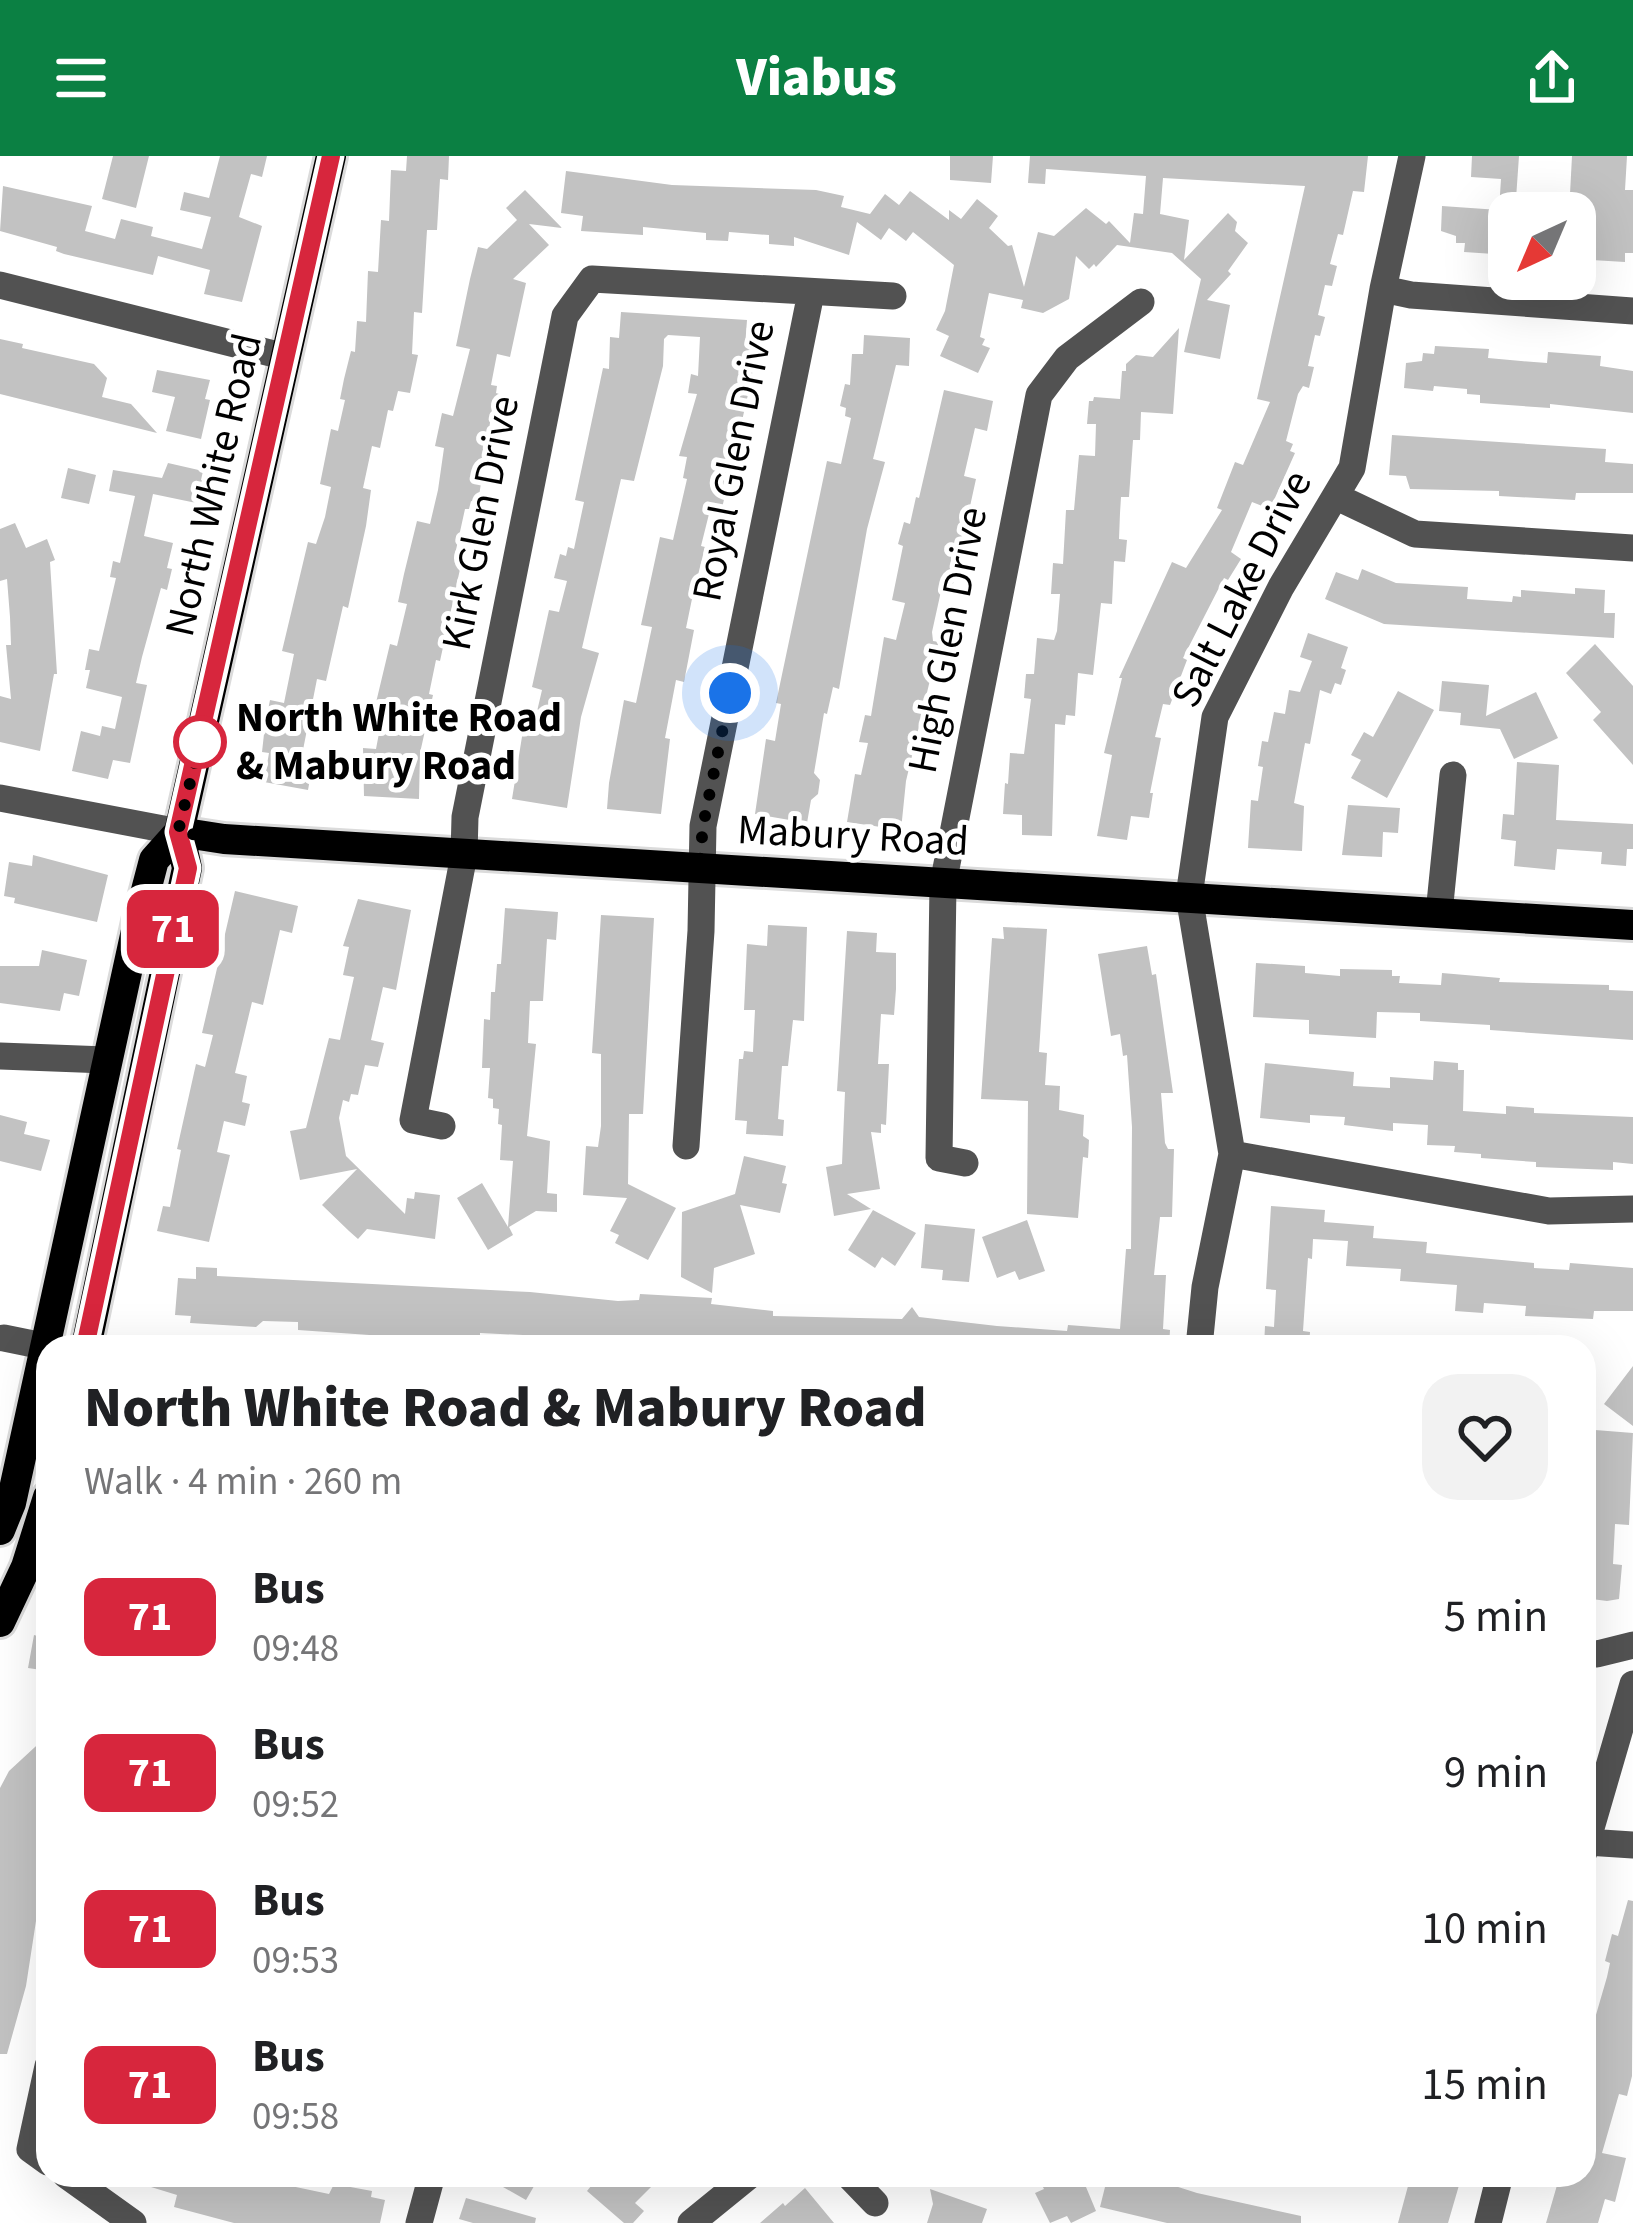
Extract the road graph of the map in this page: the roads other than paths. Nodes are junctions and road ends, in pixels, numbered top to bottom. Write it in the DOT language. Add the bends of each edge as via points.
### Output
graph roads {
  1 [pos="331,156"];
  2 [pos="1412,156"];
  3 [pos="0,285"];
  4 [pos="1383,289"];
  5 [pos="811,293"];
  6 [pos="893,296"];
  7 [pos="1141,302"];
  8 [pos="1633,310"];
  9 [pos="286,357"];
  10 [pos="1337,497"];
  11 [pos="1633,548"];
  12 [pos="1453,776"];
  13 [pos="0,798"];
  14 [pos="178,832"];
  15 [pos="464,855"];
  16 [pos="699,870"];
  17 [pos="943,884"];
  18 [pos="1189,896"];
  19 [pos="1439,913"];
  20 [pos="1633,925"];
  21 [pos="0,1056"];
  22 [pos="106,1060"];
  23 [pos="442,1126"];
  24 [pos="686,1146"];
  25 [pos="1232,1154"];
  26 [pos="965,1163"];
  27 [pos="1633,1209"];
  28 [pos="49,1335"];
  29 [pos="89,1335"];
  30 [pos="1200,1335"];
  31 [pos="4,1338"];
  32 [pos="36,1345"];
  33 [pos="36,1392"];
  34 [pos="0,1530"];
  35 [pos="36,1571"];
  36 [pos="0,1622"];
  37 [pos="1633,1645"];
  38 [pos="1596,1654"];
  39 [pos="1633,1684"];
  40 [pos="1596,1810"];
  41 [pos="1633,1845"];
  42 [pos="1596,1847"];
  43 [pos="83,2187"];
  44 [pos="429,2187"];
  45 [pos="735,2187"];
  46 [pos="860,2187"];
  47 [pos="1497,2187"];
  48 [pos="875,2203"];
  49 [pos="133,2223"];
  50 [pos="419,2223"];
  51 [pos="691,2223"];
  52 [pos="1488,2223"];
  1 -- 9 [label="main road, North White Road"];
  2 -- 4 [label="street, Salt Lake Drive"];
  3 -- 9 [label="street"];
  4 -- 8 [label="street"];
  4 -- 10 [label="street, Salt Lake Drive" via="1352,468"];
  5 -- 6 [label="street"];
  5 -- 15 [label="street, Kirk Glen Drive" via="592,279 565,316 465,817"];
  5 -- 16 [label="street, Royal Glen Drive"];
  7 -- 17 [label="street, High Glen Drive" via="1067,358 1039,395"];
  9 -- 14 [label="main road, North White Road"];
  10 -- 11 [label="street" via="1415,534"];
  10 -- 18 [label="street, Salt Lake Drive" via="1215,717"];
  12 -- 19 [label="street"];
  13 -- 14 [label="street, Mabury Road"];
  14 -- 15 [label="main road, Mabury Road"];
  14 -- 22 [label="main road, North White Road" via="154,860"];
  14 -- 29 [label="main road, North White Road" via="188,868"];
  15 -- 16 [label="main road, Mabury Road"];
  15 -- 23 [label="street, Kirk Glen Drive" via="413,1120"];
  16 -- 17 [label="main road, Mabury Road"];
  16 -- 24 [label="street, Royal Glen Drive"];
  17 -- 18 [label="main road, Mabury Road"];
  17 -- 26 [label="street, High Glen Drive" via="939,1158"];
  18 -- 19 [label="main road, Mabury Road"];
  18 -- 25 [label="street, Salt Lake Drive"];
  19 -- 20 [label="main road, Mabury Road"];
  21 -- 22 [label="street"];
  22 -- 28 [label="main road, North White Road"];
  25 -- 27 [label="street" via="1549,1210"];
  25 -- 30 [label="street, Salt Lake Drive"];
  31 -- 32 [label="street"];
  33 -- 34 [label="main road, North White Road"];
  35 -- 36 [label="main road"];
  37 -- 38 [label="street"];
  39 -- 40 [label="street"];
  41 -- 42 [label="street"];
  43 -- 49 [label="street"];
  44 -- 50 [label="street"];
  45 -- 51 [label="street"];
  46 -- 48 [label="street"];
  47 -- 52 [label="street"];
}
